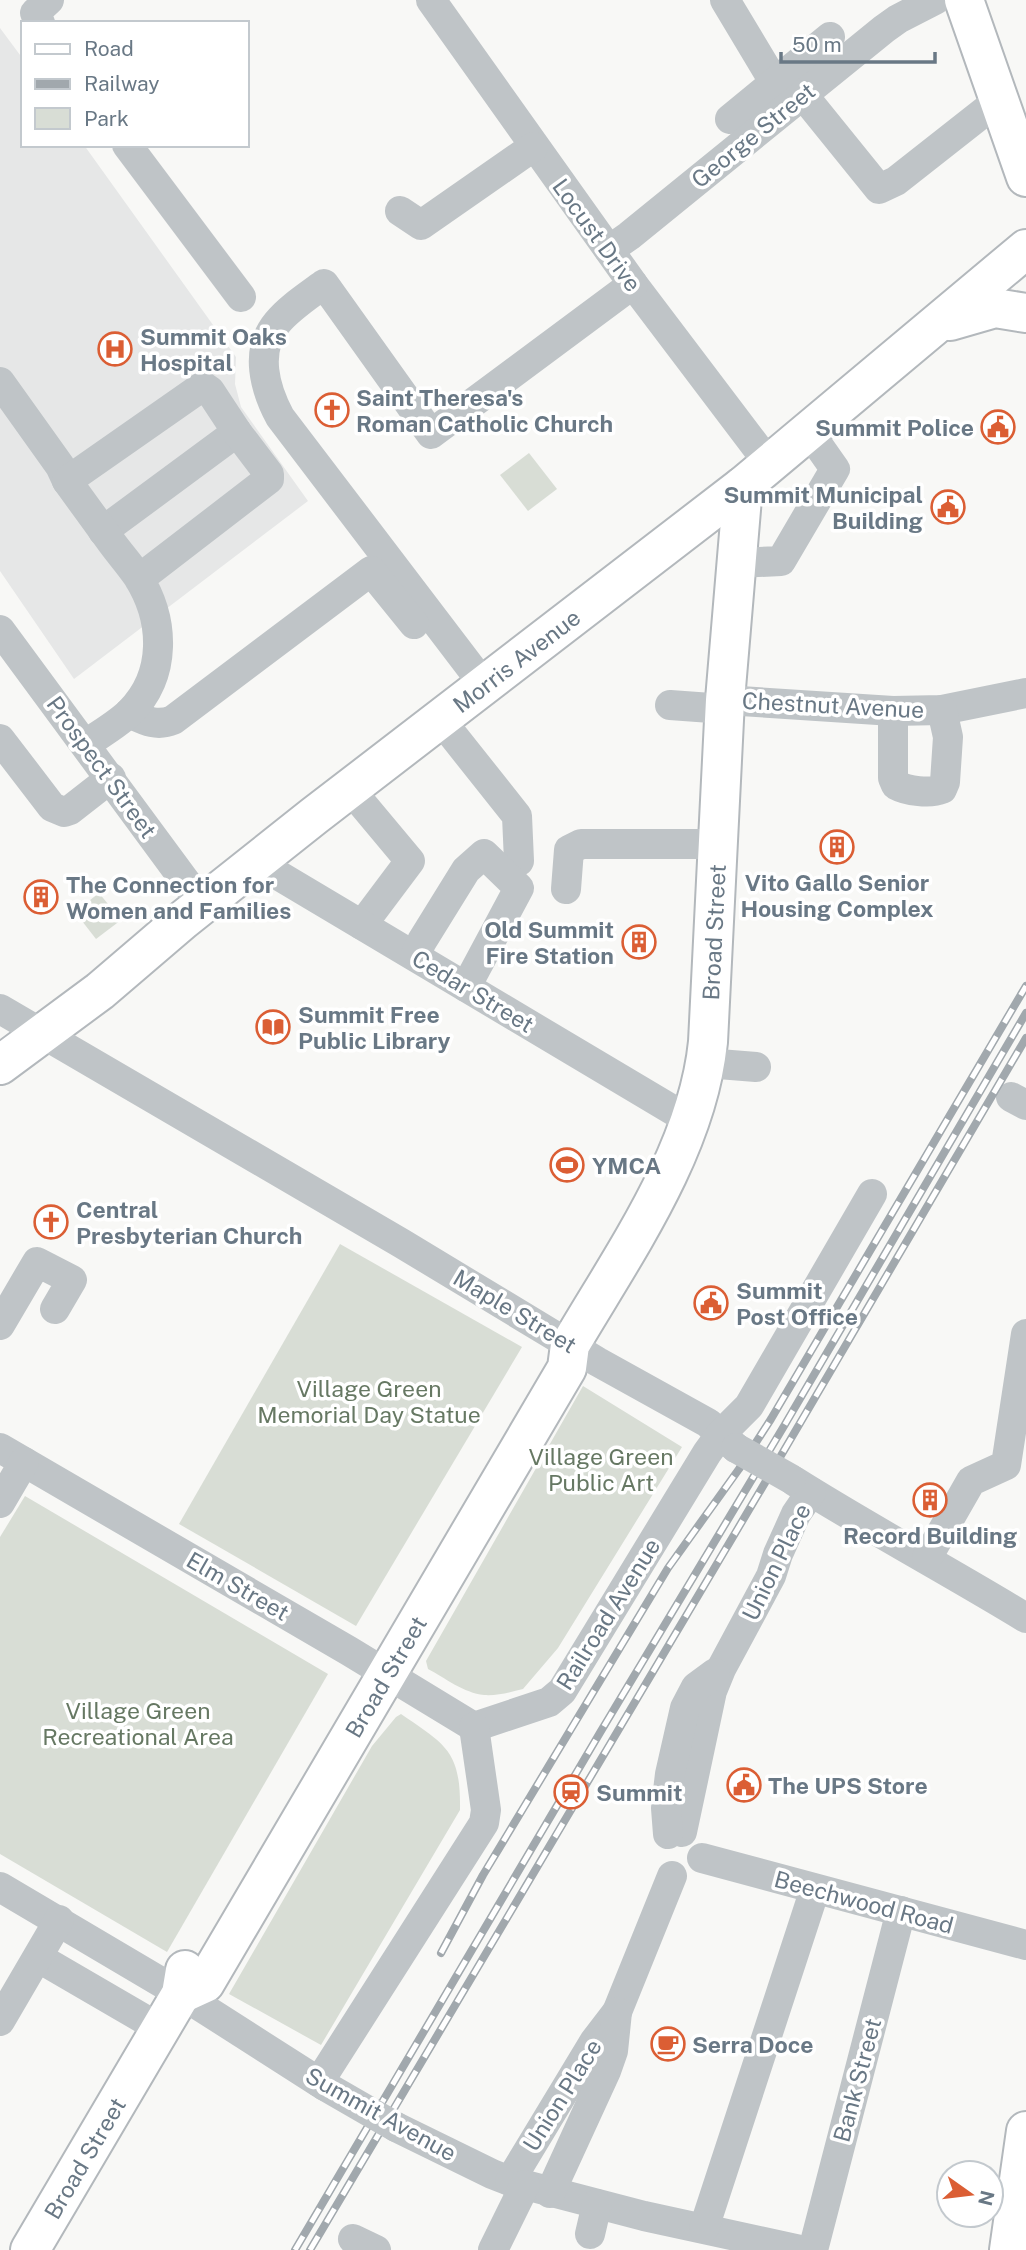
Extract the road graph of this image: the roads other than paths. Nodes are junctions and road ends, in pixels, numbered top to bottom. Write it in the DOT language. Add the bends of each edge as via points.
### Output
graph roads {
  1 [pos="49,0"];
  2 [pos="431,0"];
  3 [pos="725,0"];
  4 [pos="935,0"];
  5 [pos="964,0"];
  6 [pos="39,21"];
  7 [pos="830,37"];
  8 [pos="789,95"];
  9 [pos="999,100"];
  10 [pos="730,119"];
  11 [pos="128,147"];
  12 [pos="533,147"];
  13 [pos="1026,177"];
  14 [pos="400,211"];
  15 [pos="1026,248"];
  16 [pos="609,250"];
  17 [pos="633,284"];
  18 [pos="241,297"];
  19 [pos="1026,313"];
  20 [pos="935,327"];
  21 [pos="0,382"];
  22 [pos="237,432"];
  23 [pos="809,432"];
  24 [pos="757,475"];
  25 [pos="67,481"];
  26 [pos="103,531"];
  27 [pos="737,563"];
  28 [pos="139,579"];
  29 [pos="0,630"];
  30 [pos="477,690"];
  31 [pos="1026,694"];
  32 [pos="671,696"];
  33 [pos="725,700"];
  34 [pos="942,710"];
  35 [pos="893,711"];
  36 [pos="129,713"];
  37 [pos="440,719"];
  38 [pos="0,739"];
  39 [pos="86,744"];
  40 [pos="111,778"];
  41 [pos="349,789"];
  42 [pos="718,844"];
  43 [pos="569,850"];
  44 [pos="256,862"];
  45 [pos="509,865"];
  46 [pos="566,889"];
  47 [pos="202,904"];
  48 [pos="362,925"];
  49 [pos="415,956"];
  50 [pos="466,987"];
  51 [pos="0,1009"];
  52 [pos="43,1034"];
  53 [pos="706,1063"];
  54 [pos="0,1065"];
  55 [pos="756,1067"];
  56 [pos="691,1121"];
  57 [pos="872,1194"];
  58 [pos="55,1309"];
  59 [pos="0,1325"];
  60 [pos="1026,1334"];
  61 [pos="570,1345"];
  62 [pos="728,1442"];
  63 [pos="12,1455"];
  64 [pos="809,1491"];
  65 [pos="0,1503"];
  66 [pos="927,1558"];
  67 [pos="1026,1618"];
  68 [pos="378,1668"];
  69 [pos="474,1727"];
  70 [pos="675,1833"];
  71 [pos="702,1858"];
  72 [pos="672,1876"];
  73 [pos="0,1887"];
  74 [pos="815,1889"];
  75 [pos="901,1911"];
  76 [pos="59,1920"];
  77 [pos="86,1937"];
  78 [pos="1026,1945"];
  79 [pos="38,1958"];
  80 [pos="139,1969"];
  81 [pos="64,1973"];
  82 [pos="181,1994"];
  83 [pos="119,2004"];
  84 [pos="617,2012"];
  85 [pos="0,2021"];
  86 [pos="161,2029"];
  87 [pos="322,2084"];
  88 [pos="1026,2131"];
  89 [pos="528,2186"];
  90 [pos="597,2204"];
  91 [pos="704,2228"];
  92 [pos="590,2234"];
  93 [pos="30,2250"];
  94 [pos="493,2250"];
  95 [pos="800,2250"];
  96 [pos="813,2250"];
  97 [pos="1009,2250"];
  1 -- 6 [label="street" via="35,13"];
  2 -- 12 [label="street, Locust Drive"];
  3 -- 8 [label="street"];
  4 -- 8 [label="street, George Street" via="898,19"];
  5 -- 9 [label="main road"];
  7 -- 8 [label="street"];
  8 -- 9 [label="street" via="879,189 896,181"];
  8 -- 10 [label="street"];
  8 -- 16 [label="street, George Street"];
  9 -- 13 [label="main road"];
  11 -- 18 [label="street"];
  12 -- 14 [label="street" via="421,225"];
  12 -- 16 [label="street, Locust Drive"];
  15 -- 20 [label="main road, Morris Avenue"];
  16 -- 17 [label="street, Locust Drive"];
  17 -- 24 [label="street, Locust Drive"];
  17 -- 30 [label="street" via="431,433 324,284 272,329 264,373 280,417"];
  19 -- 20 [label="main road" via="981,310"];
  20 -- 23 [label="main road, Morris Avenue"];
  21 -- 25 [label="street"];
  22 -- 25 [label="street" via="210,391 199,387"];
  22 -- 26 [label="street"];
  22 -- 28 [label="street" via="270,479"];
  23 -- 24 [label="main road, Morris Avenue"];
  23 -- 27 [label="street" via="835,469 781,561"];
  24 -- 27 [label="main road, Broad Street"];
  24 -- 30 [label="main road, Morris Avenue"];
  25 -- 26 [label="street"];
  26 -- 28 [label="street"];
  27 -- 33 [label="main road, Broad Street"];
  28 -- 36 [label="street" via="159,640 149,686"];
  29 -- 39 [label="street, Prospect Street"];
  30 -- 36 [label="street" via="372,571 173,720 154,724"];
  30 -- 37 [label="main road, Morris Avenue"];
  31 -- 34 [label="street, Chestnut Avenue"];
  32 -- 33 [label="street, Chestnut Avenue"];
  33 -- 35 [label="street, Chestnut Avenue"];
  33 -- 42 [label="main road, Broad Street"];
  34 -- 35 [label="street, Chestnut Avenue"];
  34 -- 35 [label="street" via="948,737 945,782 933,792 896,785"];
  36 -- 39 [label="street"];
  37 -- 41 [label="main road, Morris Avenue"];
  37 -- 45 [label="street" via="517,816"];
  38 -- 40 [label="street" via="58,810 70,810"];
  39 -- 40 [label="street, Prospect Street"];
  40 -- 47 [label="street, Prospect Street"];
  41 -- 44 [label="main road, Morris Avenue"];
  41 -- 48 [label="street" via="410,861"];
  42 -- 43 [label="street" via="581,844"];
  42 -- 53 [label="main road, Broad Street"];
  43 -- 45 [label="street"];
  43 -- 46 [label="street"];
  44 -- 47 [label="main road, Morris Avenue"];
  44 -- 48 [label="street, Cedar Street"];
  45 -- 49 [label="street" via="484,854 466,870"];
  45 -- 50 [label="street" via="519,888"];
  47 -- 52 [label="main road, Morris Avenue"];
  48 -- 49 [label="street, Cedar Street"];
  49 -- 50 [label="street, Cedar Street"];
  50 -- 56 [label="street, Cedar Street"];
  51 -- 52 [label="street, Maple Street"];
  52 -- 54 [label="main road, Morris Avenue"];
  52 -- 61 [label="street, Maple Street"];
  53 -- 55 [label="street"];
  53 -- 56 [label="main road, Broad Street"];
  56 -- 61 [label="main road, Broad Street" via="653,1203"];
  57 -- 62 [label="street, Railroad Avenue"];
  58 -- 59 [label="street" via="72,1280 37,1262"];
  60 -- 66 [label="street" via="1006,1465 971,1481"];
  61 -- 62 [label="street, Maple Street" via="708,1423"];
  61 -- 68 [label="main road, Broad Street" via="549,1358"];
  62 -- 64 [label="street, Maple Street, bridge"];
  62 -- 69 [label="street, Railroad Avenue" via="707,1453 562,1691 549,1702"];
  63 -- 65 [label="street"];
  63 -- 68 [label="street, Elm Street"];
  64 -- 66 [label="street, Maple Street"];
  64 -- 70 [label="street, Union Place" via="808,1531 771,1576 712,1691"];
  66 -- 67 [label="street, Maple Street"];
  68 -- 69 [label="street, Elm Street"];
  68 -- 82 [label="main road, Broad Street" via="205,1983"];
  69 -- 87 [label="street" via="484,1824"];
  70 -- 71 [label="street" via="695,1838"];
  70 -- 72 [label="street, Union Place" via="659,1845 658,1860"];
  71 -- 72 [label="street" via="688,1875"];
  71 -- 74 [label="street, Beechwood Road"];
  72 -- 84 [label="street, Union Place"];
  73 -- 76 [label="street, Summit Avenue"];
  74 -- 75 [label="street, Beechwood Road"];
  74 -- 91 [label="street"];
  75 -- 78 [label="street, Beechwood Road"];
  75 -- 96 [label="street, Bank Street"];
  76 -- 77 [label="street, Summit Avenue"];
  76 -- 79 [label="street"];
  77 -- 80 [label="street, Summit Avenue"];
  77 -- 81 [label="street"];
  79 -- 81 [label="street"];
  79 -- 85 [label="street"];
  80 -- 82 [label="street, Summit Avenue"];
  80 -- 83 [label="street"];
  81 -- 83 [label="street"];
  82 -- 86 [label="main road, Broad Street"];
  82 -- 87 [label="street, Summit Avenue"];
  83 -- 86 [label="street"];
  84 -- 89 [label="street, Union Place" via="594,2042"];
  84 -- 89 [label="street, Union Place" via="606,2071"];
  86 -- 93 [label="main road, Broad Street"];
  87 -- 89 [label="street, Summit Avenue, bridge" via="396,2127 492,2174"];
  88 -- 97 [label="main road"];
  89 -- 90 [label="street, Summit Avenue"];
  89 -- 94 [label="street"];
  90 -- 91 [label="street, Summit Avenue"];
  90 -- 92 [label="street"];
  91 -- 95 [label="street, Summit Avenue"];
}
